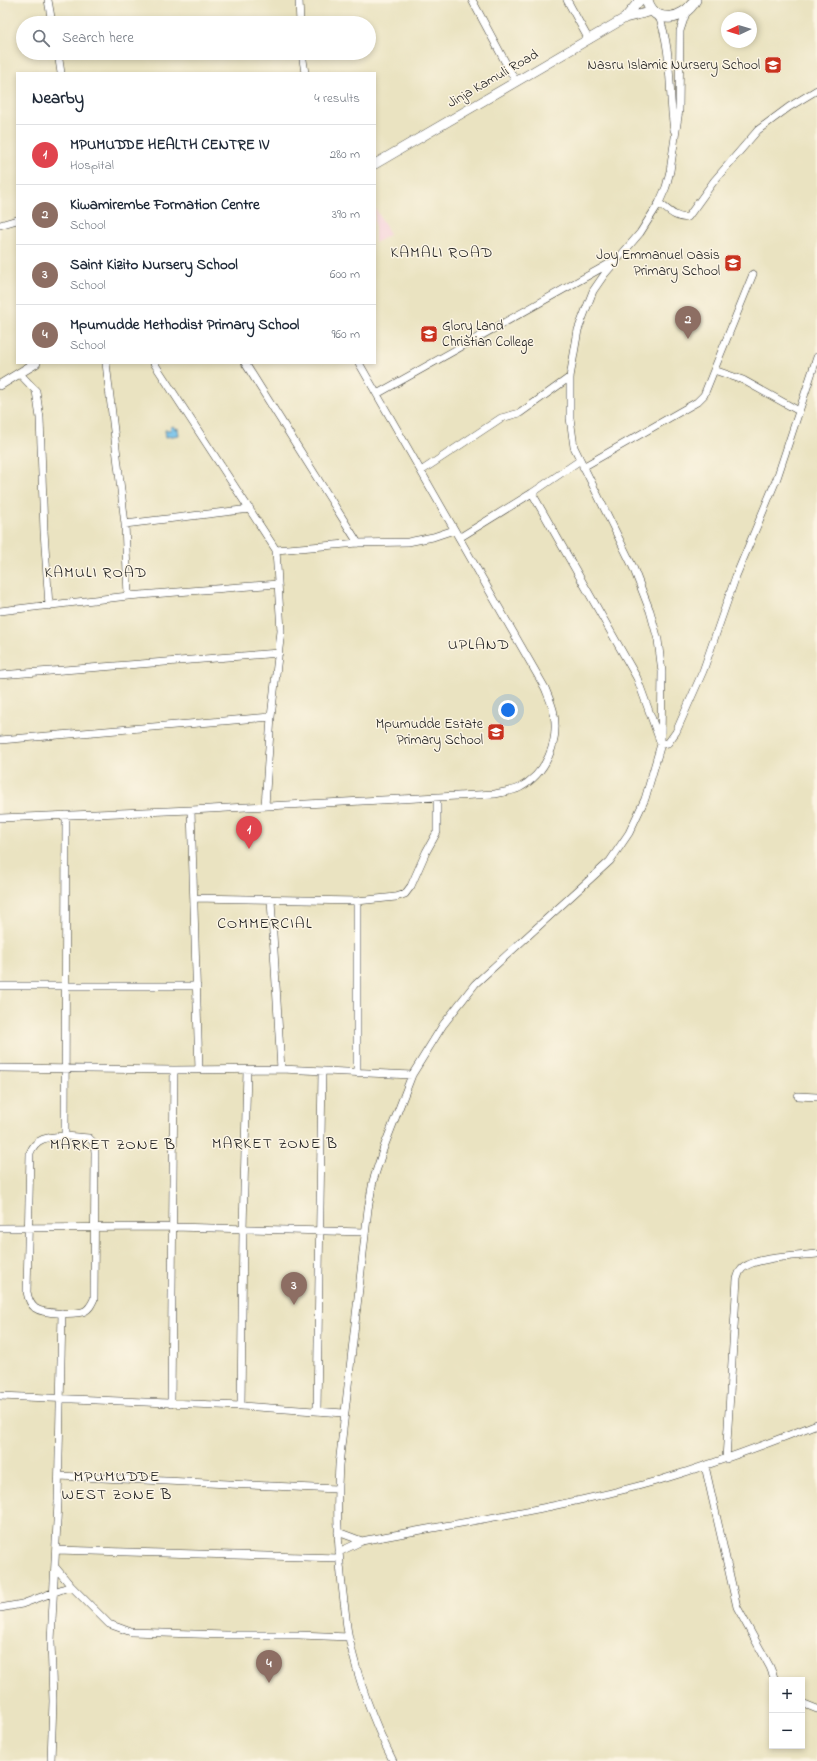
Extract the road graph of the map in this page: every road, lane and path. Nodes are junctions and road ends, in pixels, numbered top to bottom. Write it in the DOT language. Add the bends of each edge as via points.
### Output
graph roads {
  1 [pos="48,0"];
  2 [pos="299,0"];
  3 [pos="472,0"];
  4 [pos="566,0"];
  5 [pos="640,0"];
  6 [pos="647,0"];
  7 [pos="703,0"];
  8 [pos="691,7"];
  9 [pos="656,12"];
  10 [pos="51,16"];
  11 [pos="300,16"];
  12 [pos="626,18"];
  13 [pos="590,40"];
  14 [pos="59,60"];
  15 [pos="303,60"];
  16 [pos="61,72"];
  17 [pos="305,72"];
  18 [pos="516,82"];
  19 [pos="817,90"];
  20 [pos="675,138"];
  21 [pos="376,163"];
  22 [pos="659,203"];
  23 [pos="16,220"];
  24 [pos="0,225"];
  25 [pos="617,259"];
  26 [pos="753,274"];
  27 [pos="817,357"];
  28 [pos="35,364"];
  29 [pos="106,364"];
  30 [pos="155,364"];
  31 [pos="246,364"];
  32 [pos="360,364"];
  33 [pos="714,370"];
  34 [pos="20,374"];
  35 [pos="570,377"];
  36 [pos="0,386"];
  37 [pos="377,394"];
  38 [pos="799,411"];
  39 [pos="581,464"];
  40 [pos="421,471"];
  41 [pos="532,494"];
  42 [pos="250,509"];
  43 [pos="125,524"];
  44 [pos="454,530"];
  45 [pos="459,538"];
  46 [pos="358,543"];
  47 [pos="276,550"];
  48 [pos="278,584"];
  49 [pos="128,596"];
  50 [pos="50,606"];
  51 [pos="0,611"];
  52 [pos="279,653"];
  53 [pos="0,675"];
  54 [pos="271,717"];
  55 [pos="0,740"];
  56 [pos="661,744"];
  57 [pos="437,798"];
  58 [pos="265,806"];
  59 [pos="191,810"];
  60 [pos="66,815"];
  61 [pos="0,818"];
  62 [pos="194,898"];
  63 [pos="271,900"];
  64 [pos="357,901"];
  65 [pos="0,986"];
  66 [pos="65,986"];
  67 [pos="197,986"];
  68 [pos="0,1068"];
  69 [pos="66,1069"];
  70 [pos="281,1069"];
  71 [pos="174,1070"];
  72 [pos="199,1070"];
  73 [pos="247,1070"];
  74 [pos="322,1071"];
  75 [pos="357,1073"];
  76 [pos="412,1075"];
  77 [pos="798,1096"];
  78 [pos="817,1097"];
  79 [pos="65,1136"];
  80 [pos="95,1227"];
  81 [pos="173,1227"];
  82 [pos="0,1228"];
  83 [pos="27,1228"];
  84 [pos="243,1230"];
  85 [pos="319,1231"];
  86 [pos="366,1232"];
  87 [pos="817,1254"];
  88 [pos="62,1313"];
  89 [pos="0,1396"];
  90 [pos="60,1399"];
  91 [pos="171,1404"];
  92 [pos="241,1406"];
  93 [pos="317,1411"];
  94 [pos="344,1413"];
  95 [pos="817,1424"];
  96 [pos="726,1459"];
  97 [pos="705,1466"];
  98 [pos="59,1476"];
  99 [pos="337,1489"];
  100 [pos="338,1532"];
  101 [pos="362,1541"];
  102 [pos="56,1550"];
  103 [pos="339,1555"];
  104 [pos="56,1568"];
  105 [pos="71,1586"];
  106 [pos="53,1591"];
  107 [pos="0,1608"];
  108 [pos="349,1637"];
  109 [pos="774,1677"];
  110 [pos="805,1704"];
  111 [pos="817,1709"];
  112 [pos="51,1761"];
  113 [pos="393,1761"];
  1 -- 10 [label="street"];
  2 -- 11 [label="street"];
  3 -- 18 [label="street"];
  4 -- 13 [label="street"];
  5 -- 12 [label="main road, Jinja Kamuli Road"];
  6 -- 9 [label="highway"];
  7 -- 8 [label="highway"];
  8 -- 9 [label="highway" via="678,17 668,17"];
  8 -- 20 [label="street" via="680,31 679,110"];
  9 -- 12 [label="main road, Jinja Kamuli Road"];
  9 -- 20 [label="street" via="665,31 668,49"];
  12 -- 13 [label="main road, Jinja Kamuli Road"];
  13 -- 18 [label="main road, Jinja Kamuli Road"];
  14 -- 16 [label="street"];
  15 -- 17 [label="street"];
  18 -- 21 [label="main road, Jinja Kamuli Road"];
  19 -- 22 [label="street" via="789,106 758,130 714,181 688,217 678,217"];
  20 -- 22 [label="street" via="670,171"];
  22 -- 25 [label="street" via="640,233"];
  23 -- 24 [label="street"];
  25 -- 35 [label="street" via="593,291 585,310 578,330"];
  25 -- 37 [label="street"];
  26 -- 33 [label="street"];
  27 -- 38 [label="street"];
  28 -- 34 [label="main road"];
  29 -- 43 [label="street"];
  30 -- 42 [label="street"];
  31 -- 46 [label="street"];
  32 -- 37 [label="street"];
  33 -- 38 [label="street" via="743,380"];
  33 -- 39 [label="street" via="704,395 697,402"];
  34 -- 36 [label="main road"];
  34 -- 50 [label="street" via="36,391 40,418 44,531"];
  35 -- 39 [label="street" via="572,434"];
  35 -- 40 [label="street" via="520,413 501,418"];
  37 -- 40 [label="street"];
  38 -- 56 [label="street" via="703,671 672,739"];
  39 -- 41 [label="street"];
  39 -- 56 [label="street" via="624,547 650,611 658,640 662,672"];
  40 -- 44 [label="street"];
  41 -- 45 [label="street"];
  41 -- 56 [label="street" via="637,678"];
  42 -- 43 [label="street"];
  42 -- 47 [label="street"];
  43 -- 49 [label="street"];
  44 -- 45 [label="street"];
  44 -- 46 [label="street" via="421,540"];
  45 -- 57 [label="street" via="545,688 554,713 556,737 548,758 537,776 519,788 495,794"];
  46 -- 47 [label="street"];
  47 -- 48 [label="street"];
  48 -- 49 [label="street"];
  48 -- 52 [label="street" via="281,632"];
  49 -- 50 [label="street"];
  50 -- 51 [label="street"];
  52 -- 53 [label="street"];
  52 -- 54 [label="street"];
  54 -- 55 [label="street"];
  54 -- 58 [label="street"];
  56 -- 76 [label="street" via="645,799 630,833 610,861 475,984 443,1025"];
  57 -- 58 [label="street"];
  57 -- 64 [label="street" via="437,832 405,894"];
  58 -- 59 [label="street"];
  59 -- 60 [label="street"];
  59 -- 62 [label="street"];
  60 -- 61 [label="street"];
  60 -- 66 [label="street"];
  62 -- 63 [label="street"];
  62 -- 67 [label="street"];
  63 -- 64 [label="street"];
  63 -- 70 [label="street"];
  64 -- 75 [label="street"];
  65 -- 66 [label="street"];
  66 -- 67 [label="street"];
  66 -- 69 [label="street"];
  67 -- 72 [label="street"];
  68 -- 69 [label="street"];
  69 -- 71 [label="street"];
  69 -- 79 [label="street"];
  70 -- 73 [label="street"];
  70 -- 74 [label="street"];
  71 -- 72 [label="street"];
  71 -- 81 [label="street"];
  72 -- 73 [label="street"];
  73 -- 84 [label="street"];
  74 -- 75 [label="street"];
  74 -- 85 [label="street"];
  75 -- 76 [label="street"];
  76 -- 86 [label="street" via="373,1181"];
  77 -- 78 [label="street"];
  79 -- 80 [label="street" via="89,1138 94,1143"];
  79 -- 83 [label="street" via="43,1138 37,1141 30,1153"];
  80 -- 81 [label="street"];
  80 -- 83 [label="street"];
  80 -- 88 [label="street" via="94,1299 90,1307 83,1312"];
  81 -- 84 [label="street"];
  81 -- 91 [label="street"];
  82 -- 83 [label="street"];
  83 -- 88 [label="street" via="27,1292 30,1301 35,1308 43,1312"];
  84 -- 85 [label="street"];
  84 -- 92 [label="street"];
  85 -- 86 [label="street"];
  85 -- 93 [label="street"];
  86 -- 94 [label="street"];
  87 -- 96 [label="street" via="759,1261 747,1265 737,1279"];
  88 -- 90 [label="street"];
  89 -- 90 [label="street"];
  90 -- 91 [label="street"];
  90 -- 98 [label="street"];
  91 -- 92 [label="street"];
  92 -- 93 [label="street"];
  93 -- 94 [label="street"];
  94 -- 99 [label="street"];
  95 -- 96 [label="street"];
  96 -- 97 [label="street"];
  97 -- 101 [label="street" via="593,1497"];
  97 -- 109 [label="street" via="737,1607"];
  98 -- 99 [label="street"];
  98 -- 102 [label="street"];
  99 -- 100 [label="street"];
  100 -- 101 [label="street"];
  100 -- 103 [label="street"];
  101 -- 103 [label="street"];
  102 -- 103 [label="street"];
  102 -- 104 [label="street"];
  103 -- 108 [label="street"];
  104 -- 105 [label="street"];
  104 -- 106 [label="street"];
  105 -- 106 [label="street"];
  105 -- 108 [label="street" via="109,1624 131,1632"];
  106 -- 107 [label="street" via="22,1604"];
  106 -- 112 [label="street" via="50,1641 53,1701"];
  108 -- 113 [label="street" via="381,1738"];
  110 -- 111 [label="street"];
}
